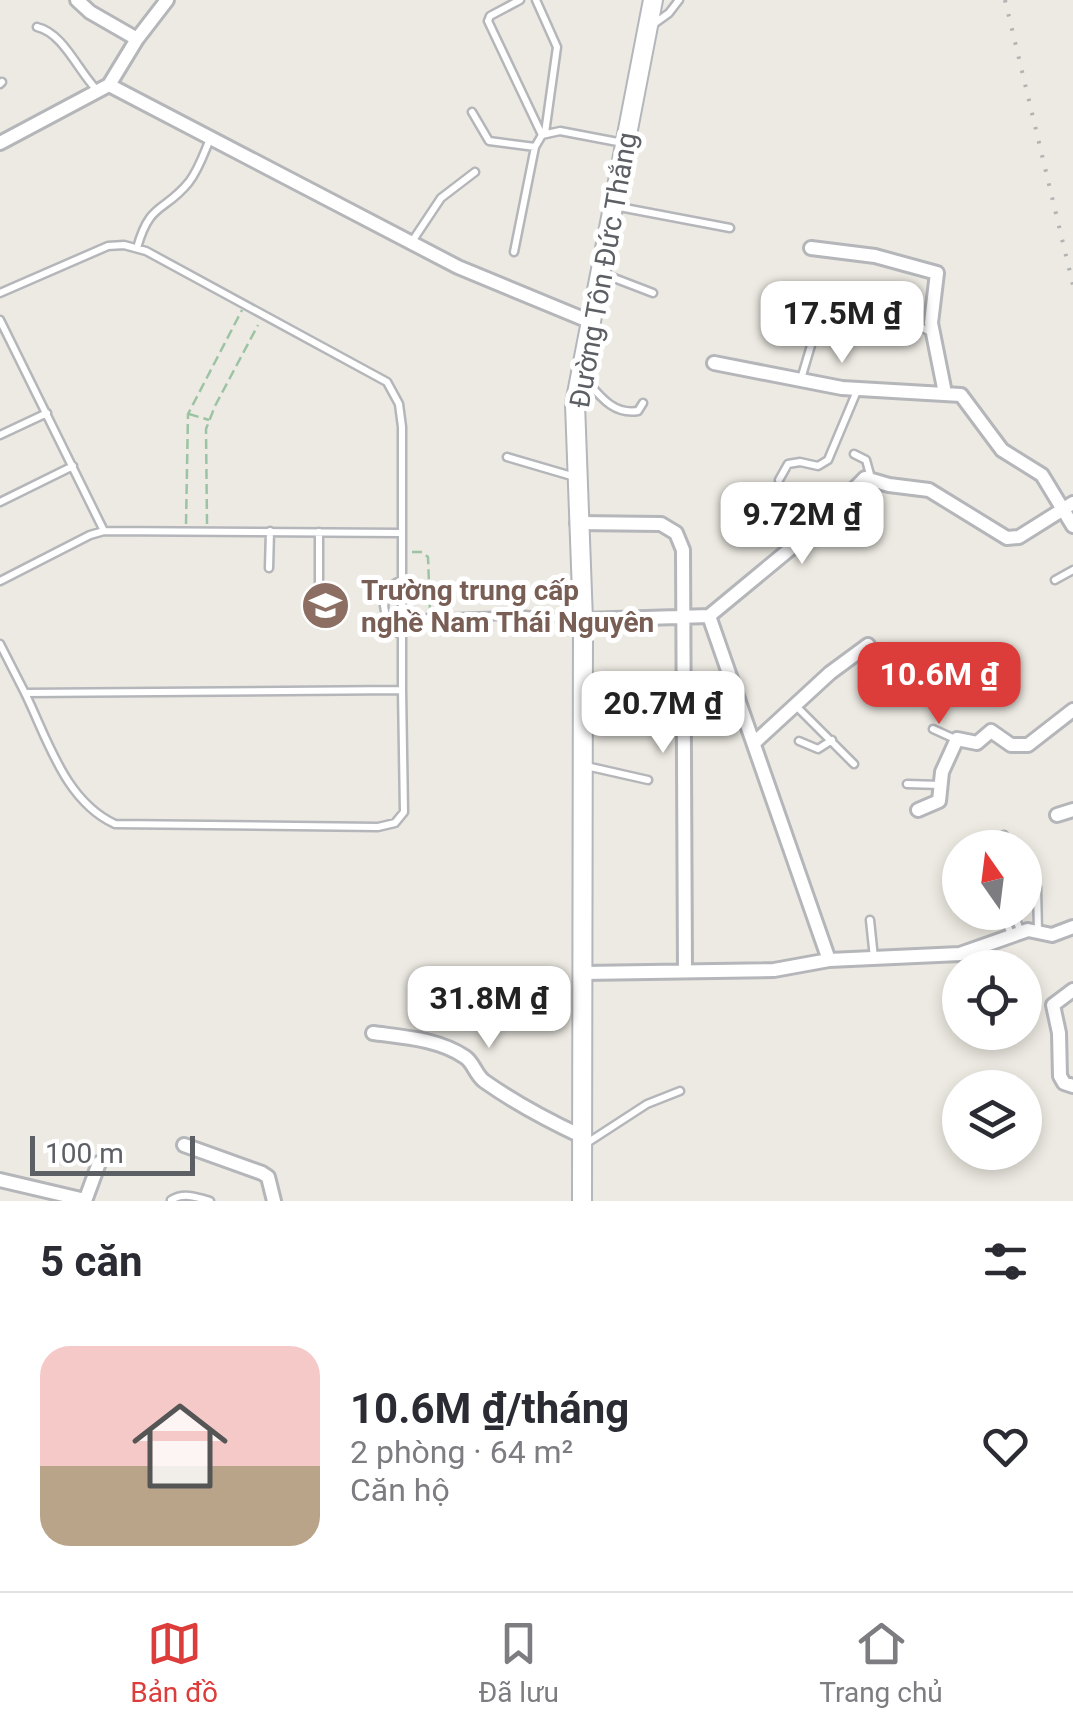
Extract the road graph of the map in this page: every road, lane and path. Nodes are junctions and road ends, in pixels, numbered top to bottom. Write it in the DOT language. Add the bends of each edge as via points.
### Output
graph roads {
  1 [pos="77,0"];
  2 [pos="167,0"];
  3 [pos="520,0"];
  4 [pos="536,0"];
  5 [pos="653,0"];
  6 [pos="679,0"];
  7 [pos="37,27"];
  8 [pos="647,28"];
  9 [pos="137,39"];
  10 [pos="103,88"];
  11 [pos="472,112"];
  12 [pos="543,134"];
  13 [pos="210,138"];
  14 [pos="0,143"];
  15 [pos="625,144"];
  16 [pos="535,147"];
  17 [pos="476,172"];
  18 [pos="613,206"];
  19 [pos="730,228"];
  20 [pos="411,243"];
  21 [pos="137,248"];
  22 [pos="810,248"];
  23 [pos="514,252"];
  24 [pos="600,273"];
  25 [pos="0,293"];
  26 [pos="653,293"];
  27 [pos="245,304"];
  28 [pos="877,307"];
  29 [pos="264,315"];
  30 [pos="779,316"];
  31 [pos="0,320"];
  32 [pos="591,322"];
  33 [pos="932,332"];
  34 [pos="714,364"];
  35 [pos="581,374"];
  36 [pos="800,380"];
  37 [pos="857,390"];
  38 [pos="945,392"];
  39 [pos="643,403"];
  40 [pos="47,413"];
  41 [pos="188,414"];
  42 [pos="209,420"];
  43 [pos="0,435"];
  44 [pos="854,454"];
  45 [pos="507,457"];
  46 [pos="73,466"];
  47 [pos="576,478"];
  48 [pos="871,479"];
  49 [pos="779,480"];
  50 [pos="0,502"];
  51 [pos="1068,506"];
  52 [pos="577,523"];
  53 [pos="1073,526"];
  54 [pos="104,531"];
  55 [pos="187,531"];
  56 [pos="207,531"];
  57 [pos="270,531"];
  58 [pos="319,532"];
  59 [pos="400,533"];
  60 [pos="401,552"];
  61 [pos="269,568"];
  62 [pos="1073,570"];
  63 [pos="0,580"];
  64 [pos="401,580"];
  65 [pos="1055,580"];
  66 [pos="709,616"];
  67 [pos="685,617"];
  68 [pos="430,619"];
  69 [pos="402,620"];
  70 [pos="582,620"];
  71 [pos="319,624"];
  72 [pos="402,635"];
  73 [pos="0,644"];
  74 [pos="868,645"];
  75 [pos="402,690"];
  76 [pos="25,694"];
  77 [pos="795,705"];
  78 [pos="1072,712"];
  79 [pos="934,730"];
  80 [pos="956,739"];
  81 [pos="832,740"];
  82 [pos="800,741"];
  83 [pos="754,742"];
  84 [pos="854,764"];
  85 [pos="583,765"];
  86 [pos="648,780"];
  87 [pos="907,784"];
  88 [pos="941,785"];
  89 [pos="918,810"];
  90 [pos="1073,810"];
  91 [pos="1057,814"];
  92 [pos="870,920"];
  93 [pos="1073,928"];
  94 [pos="1013,930"];
  95 [pos="1016,930"];
  96 [pos="1038,932"];
  97 [pos="1016,934"];
  98 [pos="874,958"];
  99 [pos="829,960"];
  100 [pos="685,971"];
  101 [pos="584,973"];
  102 [pos="1073,990"];
  103 [pos="373,1033"];
  104 [pos="1073,1086"];
  105 [pos="680,1091"];
  106 [pos="581,1141"];
  107 [pos="184,1145"];
  108 [pos="100,1162"];
  109 [pos="0,1180"];
  110 [pos="85,1200"];
  111 [pos="171,1200"];
  112 [pos="210,1201"];
  113 [pos="274,1201"];
  114 [pos="582,1201"];
  1 -- 9 [label="street"];
  2 -- 9 [label="street"];
  3 -- 12 [label="lane" via="488,21"];
  4 -- 12 [label="lane" via="557,46"];
  5 -- 8 [label="main road, Đường Tôn Đức Thắng"];
  6 -- 8 [label="lane"];
  7 -- 10 [label="lane" via="53,32 76,66"];
  8 -- 15 [label="main road, Đường Tôn Đức Thắng"];
  9 -- 10 [label="street"];
  10 -- 13 [label="street"];
  10 -- 14 [label="street"];
  11 -- 16 [label="lane" via="489,141"];
  12 -- 15 [label="lane" via="560,131"];
  12 -- 16 [label="lane"];
  13 -- 20 [label="street"];
  13 -- 21 [label="lane" via="191,180 150,214"];
  15 -- 18 [label="main road, Đường Tôn Đức Thắng"];
  16 -- 23 [label="lane"];
  17 -- 20 [label="lane" via="454,186"];
  18 -- 19 [label="lane"];
  18 -- 24 [label="main road, Đường Tôn Đức Thắng"];
  20 -- 32 [label="street"];
  21 -- 25 [label="lane" via="108,246"];
  21 -- 27 [label="lane"];
  22 -- 33 [label="street" via="935,271"];
  24 -- 26 [label="lane"];
  24 -- 32 [label="main road, Đường Tôn Đức Thắng"];
  27 -- 29 [label="lane"];
  27 -- 41 [label="path"];
  28 -- 33 [label="lane"];
  29 -- 42 [label="path"];
  29 -- 59 [label="lane" via="394,390 402,428"];
  30 -- 36 [label="lane" via="811,334"];
  31 -- 40 [label="lane"];
  32 -- 35 [label="main road, Đường Tôn Đức Thắng"];
  33 -- 38 [label="street"];
  34 -- 36 [label="street"];
  35 -- 39 [label="lane" via="606,404 624,412 638,411"];
  35 -- 47 [label="main road, Đường Tôn Đức Thắng"];
  36 -- 37 [label="street"];
  37 -- 38 [label="street"];
  37 -- 49 [label="lane" via="828,460 788,464"];
  38 -- 51 [label="street" via="966,398 1002,450 1042,475"];
  40 -- 43 [label="lane"];
  40 -- 46 [label="lane"];
  41 -- 42 [label="path"];
  41 -- 55 [label="path"];
  42 -- 56 [label="path"];
  44 -- 48 [label="lane" via="866,460"];
  45 -- 47 [label="lane"];
  46 -- 50 [label="lane"];
  46 -- 54 [label="lane"];
  47 -- 52 [label="main road, Đường Tôn Đức Thắng"];
  48 -- 51 [label="street" via="928,490 1007,538"];
  48 -- 66 [label="street" via="860,480 819,525"];
  51 -- 53 [label="street"];
  52 -- 67 [label="street" via="661,524 676,533 683,550"];
  52 -- 70 [label="main road, Đường Tôn Đức Thắng"];
  54 -- 55 [label="lane"];
  54 -- 63 [label="lane"];
  55 -- 56 [label="lane"];
  56 -- 57 [label="lane"];
  57 -- 58 [label="lane"];
  57 -- 61 [label="lane"];
  58 -- 59 [label="lane"];
  58 -- 71 [label="lane"];
  59 -- 60 [label="lane"];
  60 -- 64 [label="lane"];
  60 -- 68 [label="path" via="428,557"];
  62 -- 65 [label="lane"];
  64 -- 69 [label="lane"];
  64 -- 72 [label="lane" via="388,588 384,606 388,628"];
  66 -- 67 [label="street"];
  66 -- 83 [label="street"];
  67 -- 70 [label="street"];
  67 -- 100 [label="street"];
  68 -- 69 [label="lane"];
  68 -- 70 [label="lane"];
  69 -- 72 [label="lane"];
  70 -- 85 [label="main road, Đường Tôn Đức Thắng"];
  72 -- 75 [label="lane"];
  73 -- 76 [label="lane"];
  74 -- 77 [label="street"];
  75 -- 76 [label="lane"];
  75 -- 76 [label="lane" via="404,812 378,827 115,824 79,800"];
  77 -- 81 [label="lane"];
  77 -- 83 [label="street"];
  78 -- 80 [label="street" via="1028,745 1011,744 992,731 977,743"];
  79 -- 80 [label="lane"];
  80 -- 88 [label="street"];
  81 -- 82 [label="lane" via="818,749"];
  81 -- 84 [label="lane"];
  83 -- 99 [label="street"];
  85 -- 86 [label="lane"];
  85 -- 101 [label="main road, Đường Tôn Đức Thắng"];
  87 -- 88 [label="lane"];
  88 -- 89 [label="street" via="939,802"];
  90 -- 91 [label="street"];
  92 -- 98 [label="lane"];
  93 -- 96 [label="street" via="1052,936"];
  94 -- 97 [label="lane"];
  95 -- 97 [label="lane"];
  96 -- 97 [label="street"];
  97 -- 98 [label="street" via="960,954"];
  98 -- 99 [label="street"];
  99 -- 100 [label="street" via="774,970"];
  100 -- 101 [label="street"];
  101 -- 106 [label="main road, Đường Tôn Đức Thắng"];
  102 -- 104 [label="street" via="1053,1005 1060,1076"];
  103 -- 106 [label="street" via="423,1040 466,1058 480,1078"];
  105 -- 106 [label="lane"];
  106 -- 114 [label="main road, Đường Tôn Đức Thắng"];
  107 -- 113 [label="street" via="262,1173"];
  108 -- 110 [label="street"];
  109 -- 110 [label="street"];
  111 -- 112 [label="lane"];
}
